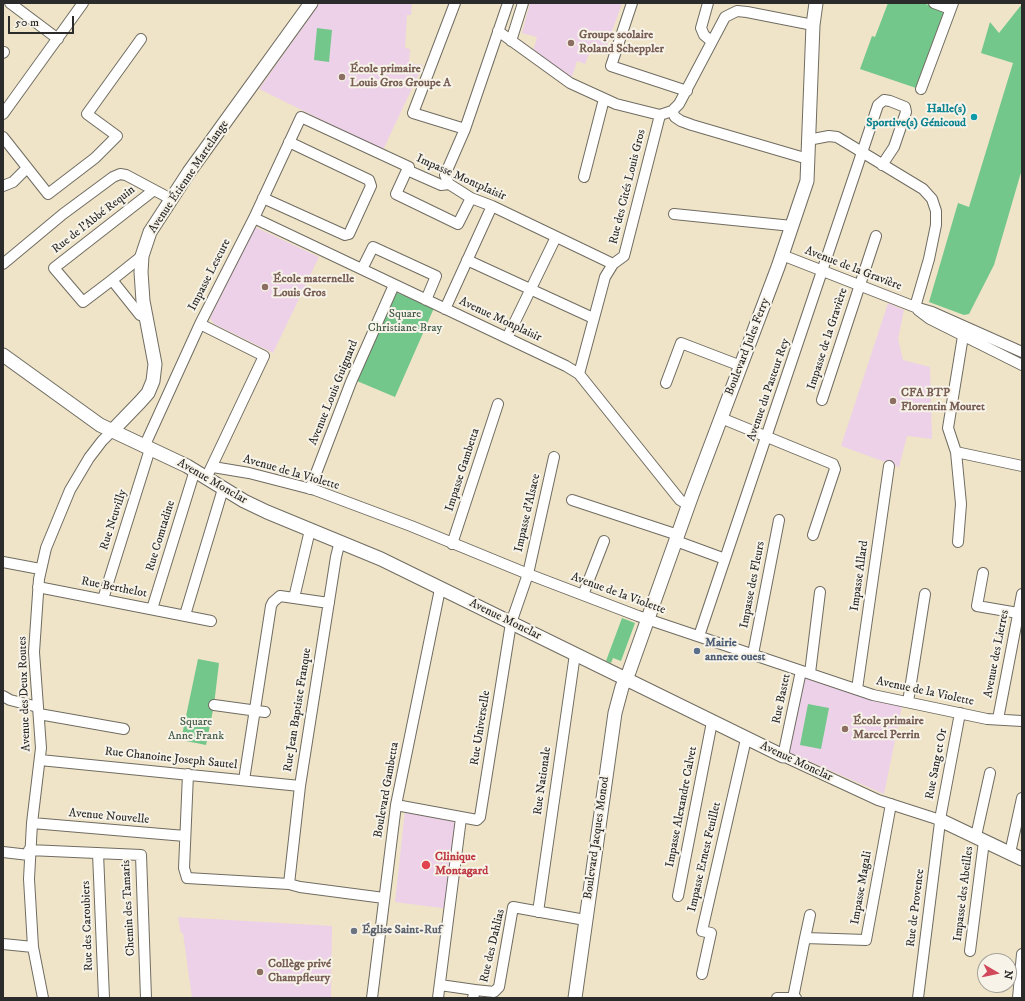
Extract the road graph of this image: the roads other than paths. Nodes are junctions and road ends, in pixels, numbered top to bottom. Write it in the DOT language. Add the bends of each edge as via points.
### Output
graph roads {
  1 [pos="10,3"];
  2 [pos="83,3"];
  3 [pos="311,3"];
  4 [pos="455,3"];
  5 [pos="508,3"];
  6 [pos="523,3"];
  7 [pos="632,3"];
  8 [pos="708,3"];
  9 [pos="816,3"];
  10 [pos="934,3"];
  11 [pos="951,6"];
  12 [pos="812,25"];
  13 [pos="498,31"];
  14 [pos="58,39"];
  15 [pos="141,39"];
  16 [pos="711,40"];
  17 [pos="511,41"];
  18 [pos="921,89"];
  19 [pos="686,91"];
  20 [pos="604,99"];
  21 [pos="672,111"];
  22 [pos="3,114"];
  23 [pos="660,116"];
  24 [pos="301,117"];
  25 [pos="465,129"];
  26 [pos="3,137"];
  27 [pos="808,140"];
  28 [pos="289,142"];
  29 [pos="864,153"];
  30 [pos="808,159"];
  31 [pos="882,165"];
  32 [pos="27,168"];
  33 [pos="407,170"];
  34 [pos="584,177"];
  35 [pos="449,184"];
  36 [pos="3,186"];
  37 [pos="154,190"];
  38 [pos="263,198"];
  39 [pos="471,198"];
  40 [pos="171,199"];
  41 [pos="492,206"];
  42 [pos="674,214"];
  43 [pos="254,218"];
  44 [pos="792,226"];
  45 [pos="876,236"];
  46 [pos="556,237"];
  47 [pos="782,255"];
  48 [pos="142,256"];
  49 [pos="467,260"];
  50 [pos="3,264"];
  51 [pos="613,264"];
  52 [pos="362,269"];
  53 [pos="823,271"];
  54 [pos="112,280"];
  55 [pos="394,285"];
  56 [pos="860,286"];
  57 [pos="531,289"];
  58 [pos="426,300"];
  59 [pos="915,307"];
  60 [pos="445,309"];
  61 [pos="146,316"];
  62 [pos="593,318"];
  63 [pos="200,324"];
  64 [pos="963,336"];
  65 [pos="507,338"];
  66 [pos="1022,352"];
  67 [pos="5,360"];
  68 [pos="1022,365"];
  69 [pos="741,366"];
  70 [pos="579,374"];
  71 [pos="666,383"];
  72 [pos="822,400"];
  73 [pos="498,404"];
  74 [pos="721,418"];
  75 [pos="112,432"];
  76 [pos="767,436"];
  77 [pos="147,448"];
  78 [pos="956,452"];
  79 [pos="554,457"];
  80 [pos="889,466"];
  81 [pos="1022,466"];
  82 [pos="204,471"];
  83 [pos="223,489"];
  84 [pos="310,489"];
  85 [pos="572,500"];
  86 [pos="688,505"];
  87 [pos="779,520"];
  88 [pos="310,530"];
  89 [pos="813,535"];
  90 [pos="677,538"];
  91 [pos="340,541"];
  92 [pos="604,541"];
  93 [pos="958,542"];
  94 [pos="452,544"];
  95 [pos="725,559"];
  96 [pos="3,562"];
  97 [pos="40,570"];
  98 [pos="982,573"];
  99 [pos="528,574"];
  100 [pos="38,587"];
  101 [pos="440,589"];
  102 [pos="820,592"];
  103 [pos="925,594"];
  104 [pos="1022,594"];
  105 [pos="583,595"];
  106 [pos="294,598"];
  107 [pos="103,599"];
  108 [pos="328,608"];
  109 [pos="152,609"];
  110 [pos="1018,613"];
  111 [pos="184,616"];
  112 [pos="648,619"];
  113 [pos="211,621"];
  114 [pos="511,623"];
  115 [pos="699,636"];
  116 [pos="575,654"];
  117 [pos="753,654"];
  118 [pos="806,672"];
  119 [pos="626,679"];
  120 [pos="857,689"];
  121 [pos="3,696"];
  122 [pos="908,702"];
  123 [pos="214,705"];
  124 [pos="38,710"];
  125 [pos="260,712"];
  126 [pos="960,713"];
  127 [pos="998,719"];
  128 [pos="1022,721"];
  129 [pos="712,722"];
  130 [pos="124,729"];
  131 [pos="746,739"];
  132 [pos="783,756"];
  133 [pos="40,760"];
  134 [pos="990,773"];
  135 [pos="188,774"];
  136 [pos="244,780"];
  137 [pos="300,786"];
  138 [pos="1022,798"];
  139 [pos="890,804"];
  140 [pos="396,805"];
  141 [pos="461,818"];
  142 [pos="940,820"];
  143 [pos="32,823"];
  144 [pos="185,836"];
  145 [pos="980,838"];
  146 [pos="3,852"];
  147 [pos="29,853"];
  148 [pos="1010,853"];
  149 [pos="98,854"];
  150 [pos="1022,859"];
  151 [pos="289,884"];
  152 [pos="678,896"];
  153 [pos="384,898"];
  154 [pos="538,912"];
  155 [pos="810,915"];
  156 [pos="585,920"];
  157 [pos="805,938"];
  158 [pos="3,944"];
  159 [pos="32,947"];
  160 [pos="970,951"];
  161 [pos="1022,954"];
  162 [pos="702,974"];
  163 [pos="440,985"];
  164 [pos="474,994"];
  165 [pos="43,998"];
  166 [pos="104,998"];
  167 [pos="146,998"];
  168 [pos="372,998"];
  169 [pos="438,998"];
  170 [pos="575,998"];
  171 [pos="777,998"];
  172 [pos="793,998"];
  173 [pos="796,998"];
  174 [pos="918,998"];
  175 [pos="1018,998"];
  1 -- 14 [label="street"];
  2 -- 14 [label="street"];
  3 -- 40 [label="street, Avenue Étienne Martelange"];
  4 -- 25 [label="street" via="413,113"];
  5 -- 13 [label="street"];
  6 -- 17 [label="street"];
  7 -- 19 [label="street" via="611,66"];
  8 -- 16 [label="street" via="701,28 704,35"];
  9 -- 12 [label="street, Boulevard Jules Ferry"];
  10 -- 11 [label="street"];
  11 -- 18 [label="street"];
  12 -- 16 [label="street" via="737,11 724,17"];
  12 -- 27 [label="street, Boulevard Jules Ferry"];
  13 -- 17 [label="street"];
  13 -- 25 [label="street"];
  14 -- 22 [label="street"];
  15 -- 32 [label="street" via="87,114 117,136 95,158 48,194"];
  16 -- 19 [label="street"];
  17 -- 20 [label="street" via="570,83"];
  19 -- 21 [label="street"];
  20 -- 23 [label="street"];
  20 -- 34 [label="street"];
  21 -- 23 [label="street"];
  21 -- 30 [label="street" via="675,117 686,123"];
  23 -- 51 [label="street, Rue des Cités Louis Gros" via="624,256"];
  24 -- 28 [label="street, Impasse Lescure"];
  24 -- 33 [label="street, Impasse Montplaisir" via="409,167"];
  25 -- 35 [label="street" via="445,175"];
  26 -- 32 [label="street"];
  27 -- 29 [label="street" via="837,137"];
  27 -- 30 [label="street, Boulevard Jules Ferry"];
  28 -- 38 [label="street, Impasse Lescure"];
  28 -- 38 [label="street" via="369,180 371,186 349,234 345,235"];
  29 -- 31 [label="street"];
  29 -- 31 [label="street, Avenue du Pasteur Rey" via="878,105 884,100 906,107 894,147"];
  29 -- 53 [label="street, Avenue du Pasteur Rey"];
  30 -- 44 [label="street, Boulevard Jules Ferry" via="807,181"];
  31 -- 59 [label="street" via="923,189 932,199 936,211 930,259"];
  32 -- 36 [label="street" via="13,182"];
  33 -- 35 [label="street, Impasse Montplaisir" via="441,185"];
  33 -- 39 [label="street" via="396,194 458,224"];
  35 -- 39 [label="street, Impasse Montplaisir"];
  37 -- 40 [label="street"];
  37 -- 50 [label="street, Rue de l'Abbé Requin" via="126,175 113,177"];
  37 -- 54 [label="street, Rue de l'Abbé Requin" via="54,268 83,302"];
  38 -- 43 [label="street, Impasse Lescure"];
  39 -- 41 [label="street, Impasse Montplaisir"];
  40 -- 48 [label="street, Avenue Étienne Martelange" via="150,232"];
  41 -- 46 [label="street, Impasse Montplaisir"];
  41 -- 49 [label="street"];
  42 -- 44 [label="street"];
  43 -- 52 [label="street, Avenue Monplaisir"];
  43 -- 63 [label="street, Impasse Lescure"];
  44 -- 47 [label="street, Boulevard Jules Ferry"];
  45 -- 56 [label="street, Impasse de la Gravière"];
  46 -- 51 [label="street, Impasse Montplaisir"];
  46 -- 57 [label="street"];
  47 -- 53 [label="street, Avenue de la Gravière"];
  47 -- 69 [label="street, Boulevard Jules Ferry"];
  48 -- 54 [label="street"];
  48 -- 61 [label="street, Avenue Étienne Martelange" via="141,286"];
  49 -- 57 [label="street"];
  49 -- 60 [label="street"];
  51 -- 62 [label="street, Rue des Cités Louis Gros" via="605,276"];
  52 -- 55 [label="street, Avenue Monplaisir"];
  52 -- 58 [label="street" via="372,247 436,276"];
  53 -- 56 [label="street, Avenue de la Gravière"];
  53 -- 76 [label="street, Avenue du Pasteur Rey"];
  54 -- 61 [label="street" via="140,315"];
  55 -- 58 [label="street, Avenue Monplaisir"];
  55 -- 84 [label="street, Avenue Louis Guignard" via="351,382"];
  56 -- 59 [label="street, Avenue de la Gravière"];
  56 -- 72 [label="street, Impasse de la Gravière"];
  57 -- 62 [label="street"];
  57 -- 65 [label="street"];
  58 -- 60 [label="street, Avenue Monplaisir"];
  59 -- 64 [label="street" via="930,319"];
  59 -- 66 [label="street, Avenue de la Gravière" via="954,321"];
  60 -- 65 [label="street, Avenue Monplaisir"];
  61 -- 75 [label="street, Avenue Étienne Martelange" via="155,364 153,381 148,393"];
  62 -- 70 [label="street, Rue des Cités Louis Gros"];
  63 -- 77 [label="street, Impasse Lescure"];
  63 -- 82 [label="street, Rue Comtadine" via="264,356"];
  64 -- 68 [label="street"];
  64 -- 78 [label="street" via="948,428"];
  65 -- 70 [label="street, Avenue Monplaisir"];
  67 -- 75 [label="street, Avenue Monclar"];
  69 -- 71 [label="street" via="681,342"];
  69 -- 74 [label="street, Boulevard Jules Ferry"];
  70 -- 86 [label="street, Avenue Monplaisir" via="680,500"];
  73 -- 94 [label="street, Impasse Gambetta"];
  74 -- 76 [label="street"];
  74 -- 86 [label="street, Boulevard Jules Ferry"];
  75 -- 77 [label="street, Avenue Monclar"];
  75 -- 97 [label="street, Avenue des Deux Routes" via="89,458 70,490 46,548"];
  76 -- 89 [label="street" via="833,464 835,469"];
  76 -- 95 [label="street, Avenue du Pasteur Rey"];
  77 -- 82 [label="street, Avenue Monclar"];
  77 -- 107 [label="street, Rue Neuvilly"];
  78 -- 81 [label="street"];
  78 -- 93 [label="street" via="961,504"];
  79 -- 99 [label="street, Impasse d'Alsace"];
  80 -- 120 [label="street, Impasse Allard"];
  82 -- 83 [label="street, Avenue Monclar"];
  82 -- 84 [label="street, Avenue de la Violette" via="249,473"];
  82 -- 109 [label="street, Rue Comtadine"];
  83 -- 88 [label="street, Avenue Monclar" via="267,512"];
  83 -- 111 [label="street"];
  84 -- 94 [label="street, Avenue de la Violette"];
  85 -- 90 [label="street"];
  86 -- 90 [label="street, Boulevard Jules Ferry"];
  87 -- 117 [label="street, Impasse des Fleurs"];
  88 -- 91 [label="street, Avenue Monclar"];
  88 -- 106 [label="street"];
  90 -- 95 [label="street"];
  90 -- 112 [label="street, Boulevard Jules Ferry"];
  91 -- 101 [label="street, Avenue Monclar"];
  91 -- 108 [label="street, Rue Jean Baptiste Franque"];
  92 -- 105 [label="street"];
  94 -- 99 [label="street, Avenue de la Violette"];
  95 -- 115 [label="street, Avenue du Pasteur Rey"];
  96 -- 97 [label="street"];
  97 -- 100 [label="street, Avenue des Deux Routes"];
  98 -- 110 [label="street" via="977,606"];
  99 -- 105 [label="street, Avenue de la Violette"];
  99 -- 114 [label="street, Impasse d'Alsace"];
  100 -- 107 [label="street, Rue Berthelot"];
  100 -- 124 [label="street, Avenue des Deux Routes" via="34,652"];
  101 -- 114 [label="street, Avenue Monclar"];
  101 -- 140 [label="street, Boulevard Gambetta"];
  102 -- 118 [label="street, Rue Bastet"];
  103 -- 122 [label="street"];
  104 -- 110 [label="street, Avenue des Lierres"];
  105 -- 112 [label="street, Avenue de la Violette"];
  106 -- 108 [label="street"];
  106 -- 125 [label="street" via="280,596 271,606"];
  107 -- 109 [label="street, Rue Berthelot"];
  108 -- 137 [label="street, Rue Jean Baptiste Franque"];
  109 -- 111 [label="street, Rue Berthelot"];
  110 -- 127 [label="street, Avenue des Lierres"];
  111 -- 113 [label="street, Rue Berthelot"];
  112 -- 115 [label="street, Avenue de la Violette"];
  112 -- 119 [label="street, Boulevard Jules Ferry"];
  114 -- 116 [label="street, Avenue Monclar"];
  114 -- 141 [label="street, Rue Universelle" via="480,817 477,820"];
  115 -- 117 [label="street, Avenue de la Violette"];
  116 -- 119 [label="street, Avenue Monclar"];
  116 -- 154 [label="street, Rue Nationale"];
  117 -- 118 [label="street, Avenue de la Violette"];
  118 -- 120 [label="street, Avenue de la Violette"];
  118 -- 132 [label="street, Rue Bastet"];
  119 -- 129 [label="street, Avenue Monclar"];
  119 -- 156 [label="street, Boulevard Jacques Monod" via="615,713"];
  120 -- 122 [label="street, Avenue de la Violette"];
  121 -- 124 [label="street"];
  122 -- 126 [label="street, Avenue de la Violette"];
  123 -- 125 [label="street"];
  124 -- 130 [label="street"];
  124 -- 133 [label="street, Avenue des Deux Routes"];
  125 -- 136 [label="street"];
  126 -- 127 [label="street, Avenue de la Violette"];
  126 -- 142 [label="street, Rue Sang et Or"];
  127 -- 128 [label="street, Avenue de la Violette"];
  129 -- 131 [label="street, Avenue Monclar"];
  129 -- 152 [label="street, Impasse Alexandre Calvet"];
  131 -- 132 [label="street, Avenue Monclar"];
  131 -- 162 [label="street, Impasse Ernest Feuillet" via="702,931 711,933"];
  132 -- 139 [label="street, Avenue Monclar"];
  133 -- 135 [label="street, Rue Chanoine Joseph Sautel"];
  133 -- 143 [label="street, Avenue des Deux Routes"];
  134 -- 145 [label="street, Impasse des Abeilles"];
  135 -- 136 [label="street, Rue Chanoine Joseph Sautel"];
  135 -- 144 [label="street"];
  136 -- 137 [label="street, Rue Chanoine Joseph Sautel"];
  137 -- 151 [label="street, Rue Jean Baptiste Franque"];
  138 -- 148 [label="street"];
  139 -- 142 [label="street, Avenue Monclar"];
  139 -- 157 [label="street, Impasse Magali" via="866,940"];
  140 -- 141 [label="street, Rue Universelle"];
  140 -- 153 [label="street, Boulevard Gambetta"];
  141 -- 163 [label="street"];
  142 -- 145 [label="street, Avenue Monclar"];
  142 -- 174 [label="street, Rue de Provence"];
  143 -- 144 [label="street, Avenue Nouvelle"];
  143 -- 147 [label="street, Avenue des Deux Routes"];
  144 -- 151 [label="street" via="184,868 187,878"];
  145 -- 148 [label="street, Avenue Monclar"];
  145 -- 160 [label="street, Impasse des Abeilles"];
  146 -- 147 [label="street, Chemin des Tamaris"];
  147 -- 149 [label="street, Chemin des Tamaris"];
  147 -- 159 [label="street, Avenue des Deux Routes"];
  148 -- 150 [label="street, Avenue Monclar"];
  149 -- 166 [label="street, Rue des Caroubiers"];
  149 -- 167 [label="street, Chemin des Tamaris" via="141,854"];
  151 -- 153 [label="street"];
  153 -- 168 [label="street, Boulevard Gambetta"];
  154 -- 156 [label="street, Rue des Dahlias"];
  154 -- 164 [label="street, Rue des Dahlias" via="513,907 499,987 494,992"];
  155 -- 157 [label="street"];
  156 -- 170 [label="street, Boulevard Jacques Monod"];
  157 -- 172 [label="street"];
  158 -- 159 [label="street"];
  159 -- 165 [label="street, Avenue des Deux Routes"];
  161 -- 175 [label="street"];
  163 -- 164 [label="street, Rue des Dahlias"];
  163 -- 169 [label="street"];
  171 -- 172 [label="street"];
  172 -- 173 [label="street"];
}
